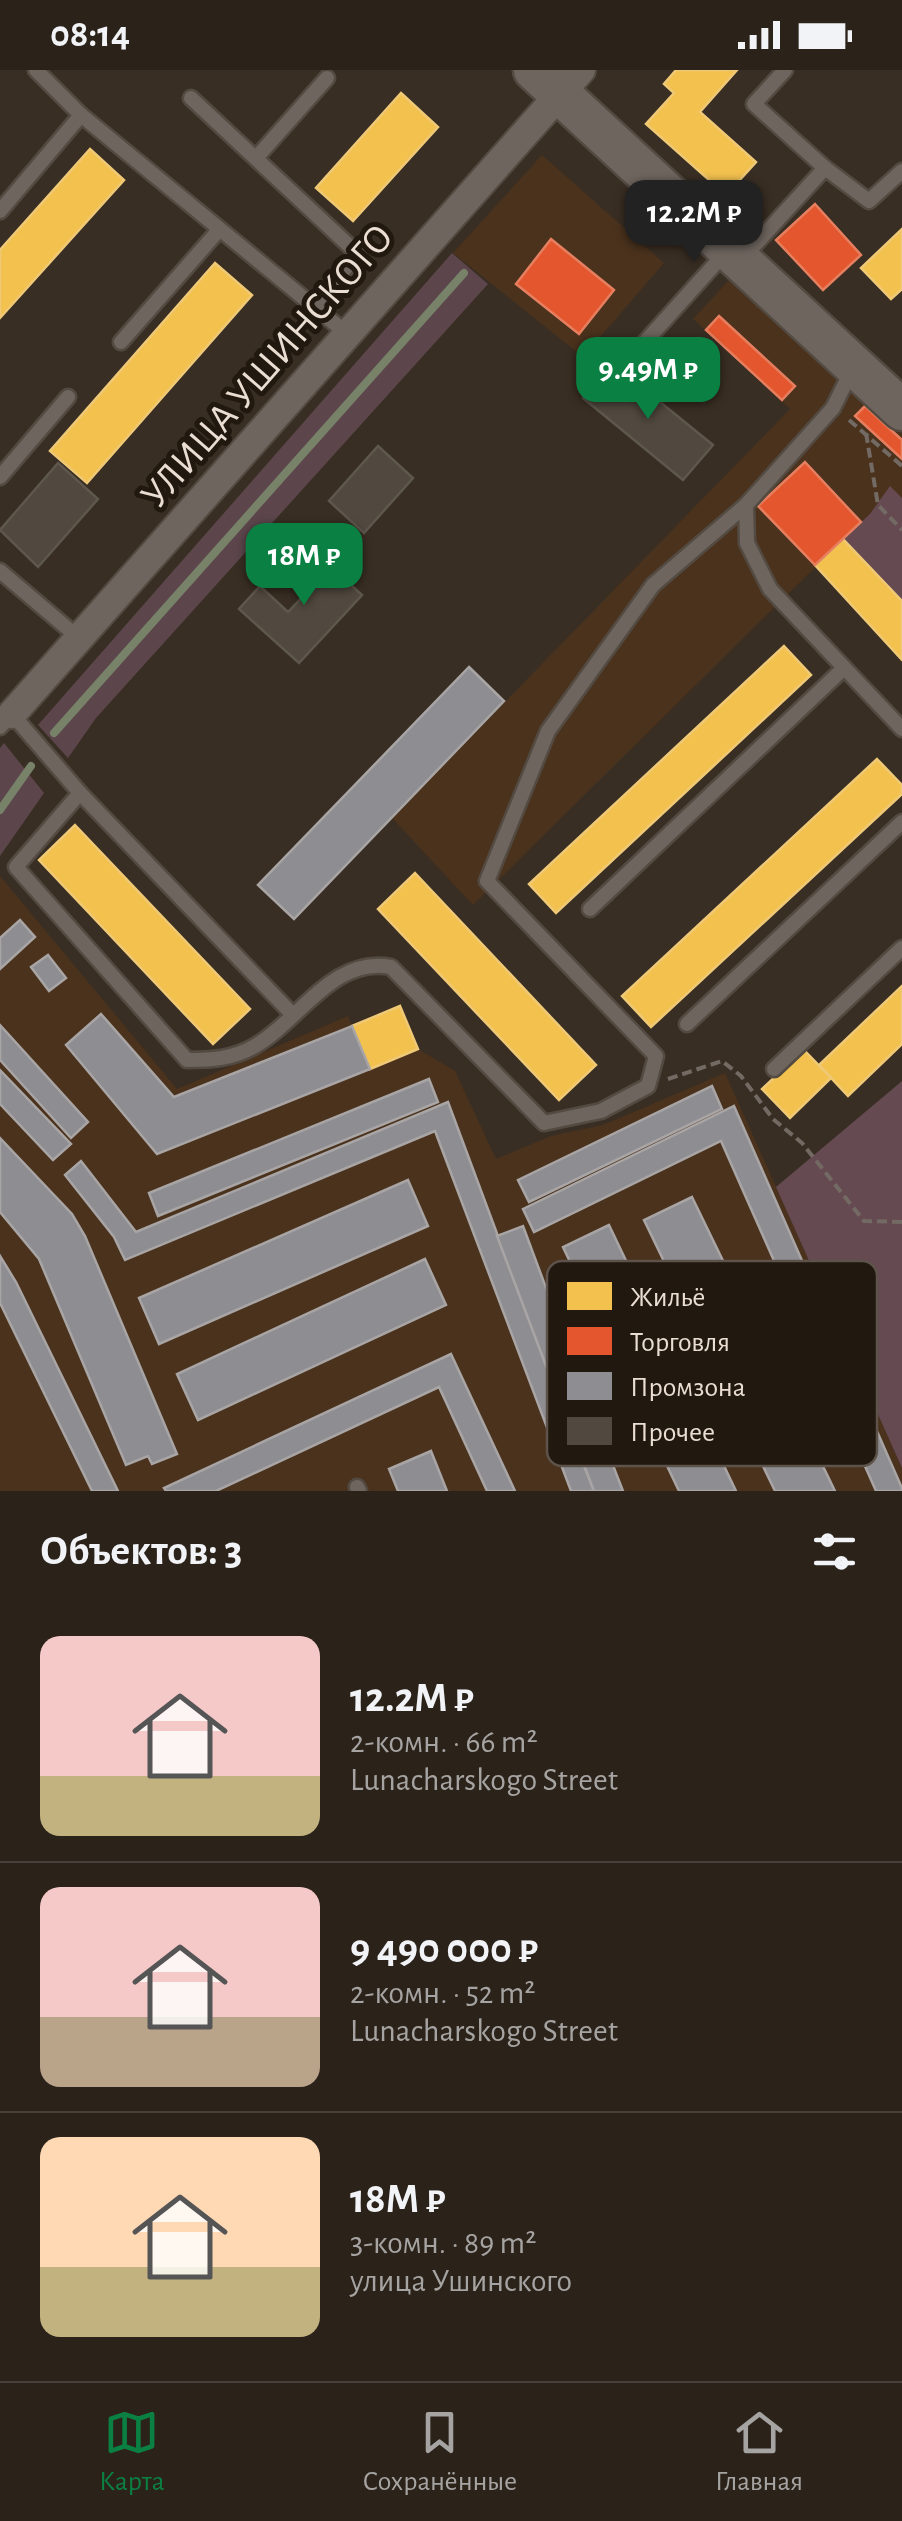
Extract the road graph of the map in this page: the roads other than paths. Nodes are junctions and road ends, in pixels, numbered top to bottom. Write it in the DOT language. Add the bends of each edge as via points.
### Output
graph roads {
  1 [pos="36,70"];
  2 [pos="785,70"];
  3 [pos="327,78"];
  4 [pos="558,78"];
  5 [pos="190,98"];
  6 [pos="81,115"];
  7 [pos="256,158"];
  8 [pos="825,168"];
  9 [pos="902,171"];
  10 [pos="0,211"];
  11 [pos="218,231"];
  12 [pos="734,255"];
  13 [pos="312,306"];
  14 [pos="345,332"];
  15 [pos="121,342"];
  16 [pos="628,361"];
  17 [pos="854,365"];
  18 [pos="68,397"];
  19 [pos="902,410"];
  20 [pos="0,476"];
  21 [pos="746,505"];
  22 [pos="0,571"];
  23 [pos="80,639"];
  24 [pos="844,668"];
  25 [pos="6,720"];
  26 [pos="902,729"];
  27 [pos="80,793"];
  28 [pos="902,822"];
  29 [pos="590,909"];
  30 [pos="902,948"];
  31 [pos="293,1014"];
  32 [pos="687,1024"];
  33 [pos="774,1069"];
  1 -- 6 [label="lane"];
  2 -- 8 [label="lane" via="754,104"];
  3 -- 7 [label="lane"];
  4 -- 12 [label="street"];
  4 -- 14 [label="street, УЛИЦА УШИНСКОГО"];
  5 -- 7 [label="lane"];
  6 -- 10 [label="lane"];
  6 -- 11 [label="lane"];
  7 -- 13 [label="lane" via="358,254"];
  8 -- 9 [label="lane" via="869,200"];
  8 -- 12 [label="lane"];
  11 -- 13 [label="lane"];
  11 -- 15 [label="lane"];
  12 -- 16 [label="lane"];
  12 -- 17 [label="street"];
  13 -- 14 [label="lane"];
  14 -- 23 [label="street, УЛИЦА УШИНСКОГО"];
  17 -- 19 [label="street"];
  17 -- 21 [label="lane" via="833,408"];
  18 -- 20 [label="lane"];
  21 -- 24 [label="lane" via="747,543 770,590"];
  21 -- 31 [label="lane" via="653,585 548,731 487,881 656,1056 648,1086 601,1111 544,1123 391,966 371,963 344,972"];
  22 -- 23 [label="lane"];
  23 -- 25 [label="street, УЛИЦА УШИНСКОГО"];
  24 -- 26 [label="lane"];
  24 -- 29 [label="lane"];
  25 -- 27 [label="lane"];
  27 -- 31 [label="lane"];
  27 -- 31 [label="lane" via="16,867 186,1060 220,1060 255,1046"];
  28 -- 32 [label="lane"];
  30 -- 33 [label="lane"];
}
